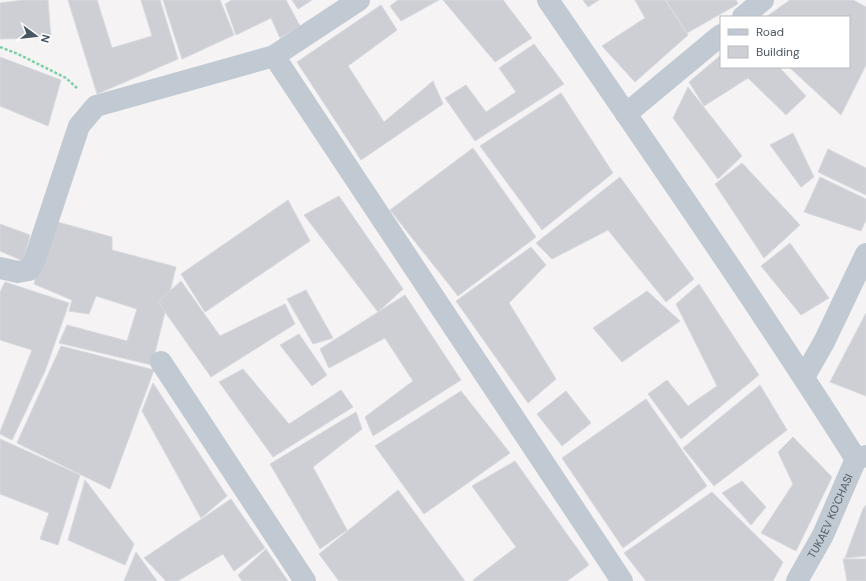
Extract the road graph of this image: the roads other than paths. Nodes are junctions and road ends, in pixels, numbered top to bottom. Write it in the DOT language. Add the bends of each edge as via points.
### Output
graph roads {
  1 [pos="359,0"];
  2 [pos="548,0"];
  3 [pos="763,0"];
  4 [pos="744,16"];
  5 [pos="720,36"];
  6 [pos="274,56"];
  7 [pos="626,114"];
  8 [pos="866,254"];
  9 [pos="0,268"];
  10 [pos="161,362"];
  11 [pos="804,377"];
  12 [pos="861,457"];
  13 [pos="305,581"];
  14 [pos="622,581"];
  15 [pos="797,581"];
  1 -- 6 [label="street"];
  2 -- 7 [label="street"];
  3 -- 4 [label="street"];
  5 -- 7 [label="street"];
  6 -- 9 [label="street" via="96,106 79,126 35,259 29,270 18,272"];
  6 -- 14 [label="street"];
  7 -- 11 [label="street"];
  8 -- 11 [label="street" via="824,342"];
  10 -- 13 [label="street"];
  11 -- 12 [label="street"];
  12 -- 15 [label="street, TUKAEV KO'CHASI" via="823,535"];
}
